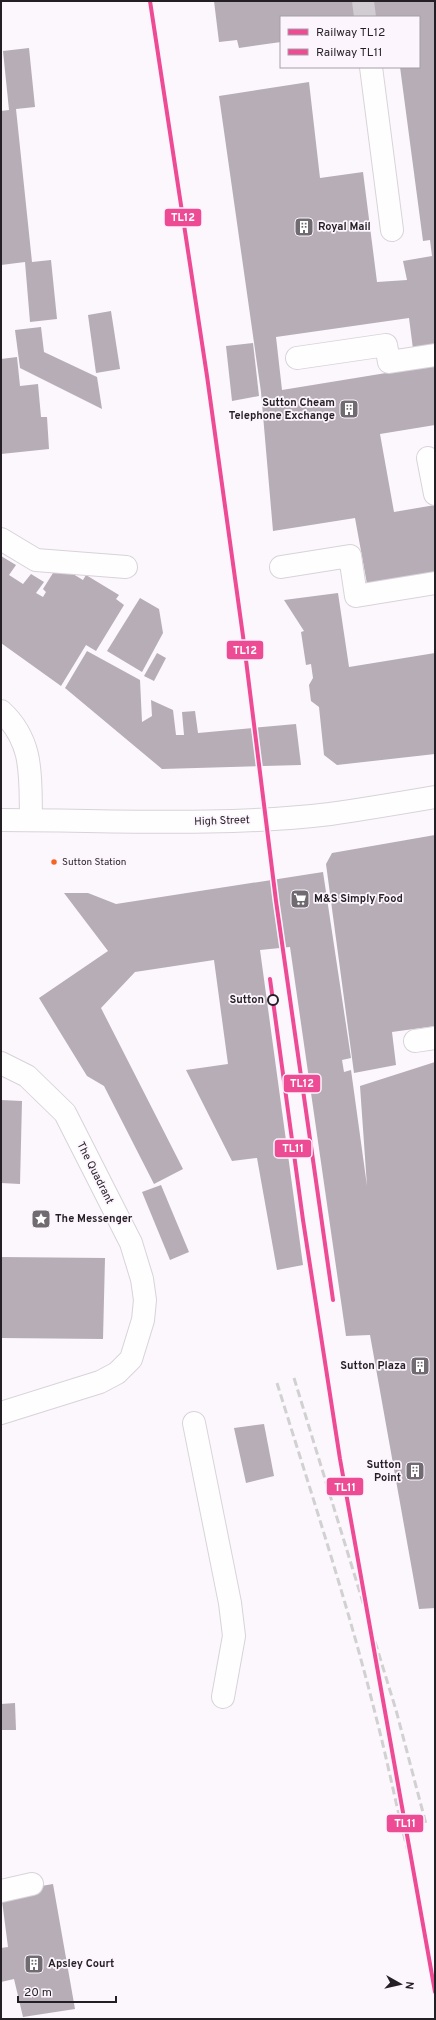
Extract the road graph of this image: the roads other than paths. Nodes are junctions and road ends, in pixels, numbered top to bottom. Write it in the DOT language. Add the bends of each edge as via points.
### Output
graph roads {
  1 [pos="371,68"];
  2 [pos="392,230"];
  3 [pos="435,355"];
  4 [pos="297,358"];
  5 [pos="428,458"];
  6 [pos="435,494"];
  7 [pos="1,539"];
  8 [pos="126,567"];
  9 [pos="282,567"];
  10 [pos="435,583"];
  11 [pos="1,712"];
  12 [pos="435,797"];
  13 [pos="1,820"];
  14 [pos="31,820"];
  15 [pos="1,1063"];
  16 [pos="1,1412"];
  17 [pos="194,1423"];
  18 [pos="223,1697"];
  19 [pos="32,1884"];
  20 [pos="1,1891"];
  1 -- 2 [label="street"];
  3 -- 4 [label="street" via="389,362 386,345"];
  5 -- 6 [label="street"];
  7 -- 8 [label="street" via="36,560"];
  9 -- 10 [label="street" via="350,556 356,596"];
  11 -- 14 [label="street" via="19,731 26,748 30,771"];
  12 -- 14 [label="street, High Street" via="330,814 171,823"];
  13 -- 14 [label="street, High Street"];
  15 -- 16 [label="street, The Quadrant" via="27,1076 64,1112 131,1244 146,1300 143,1320 131,1359 117,1373 100,1382"];
  17 -- 18 [label="street" via="230,1603 234,1636"];
  19 -- 20 [label="street"];
}
